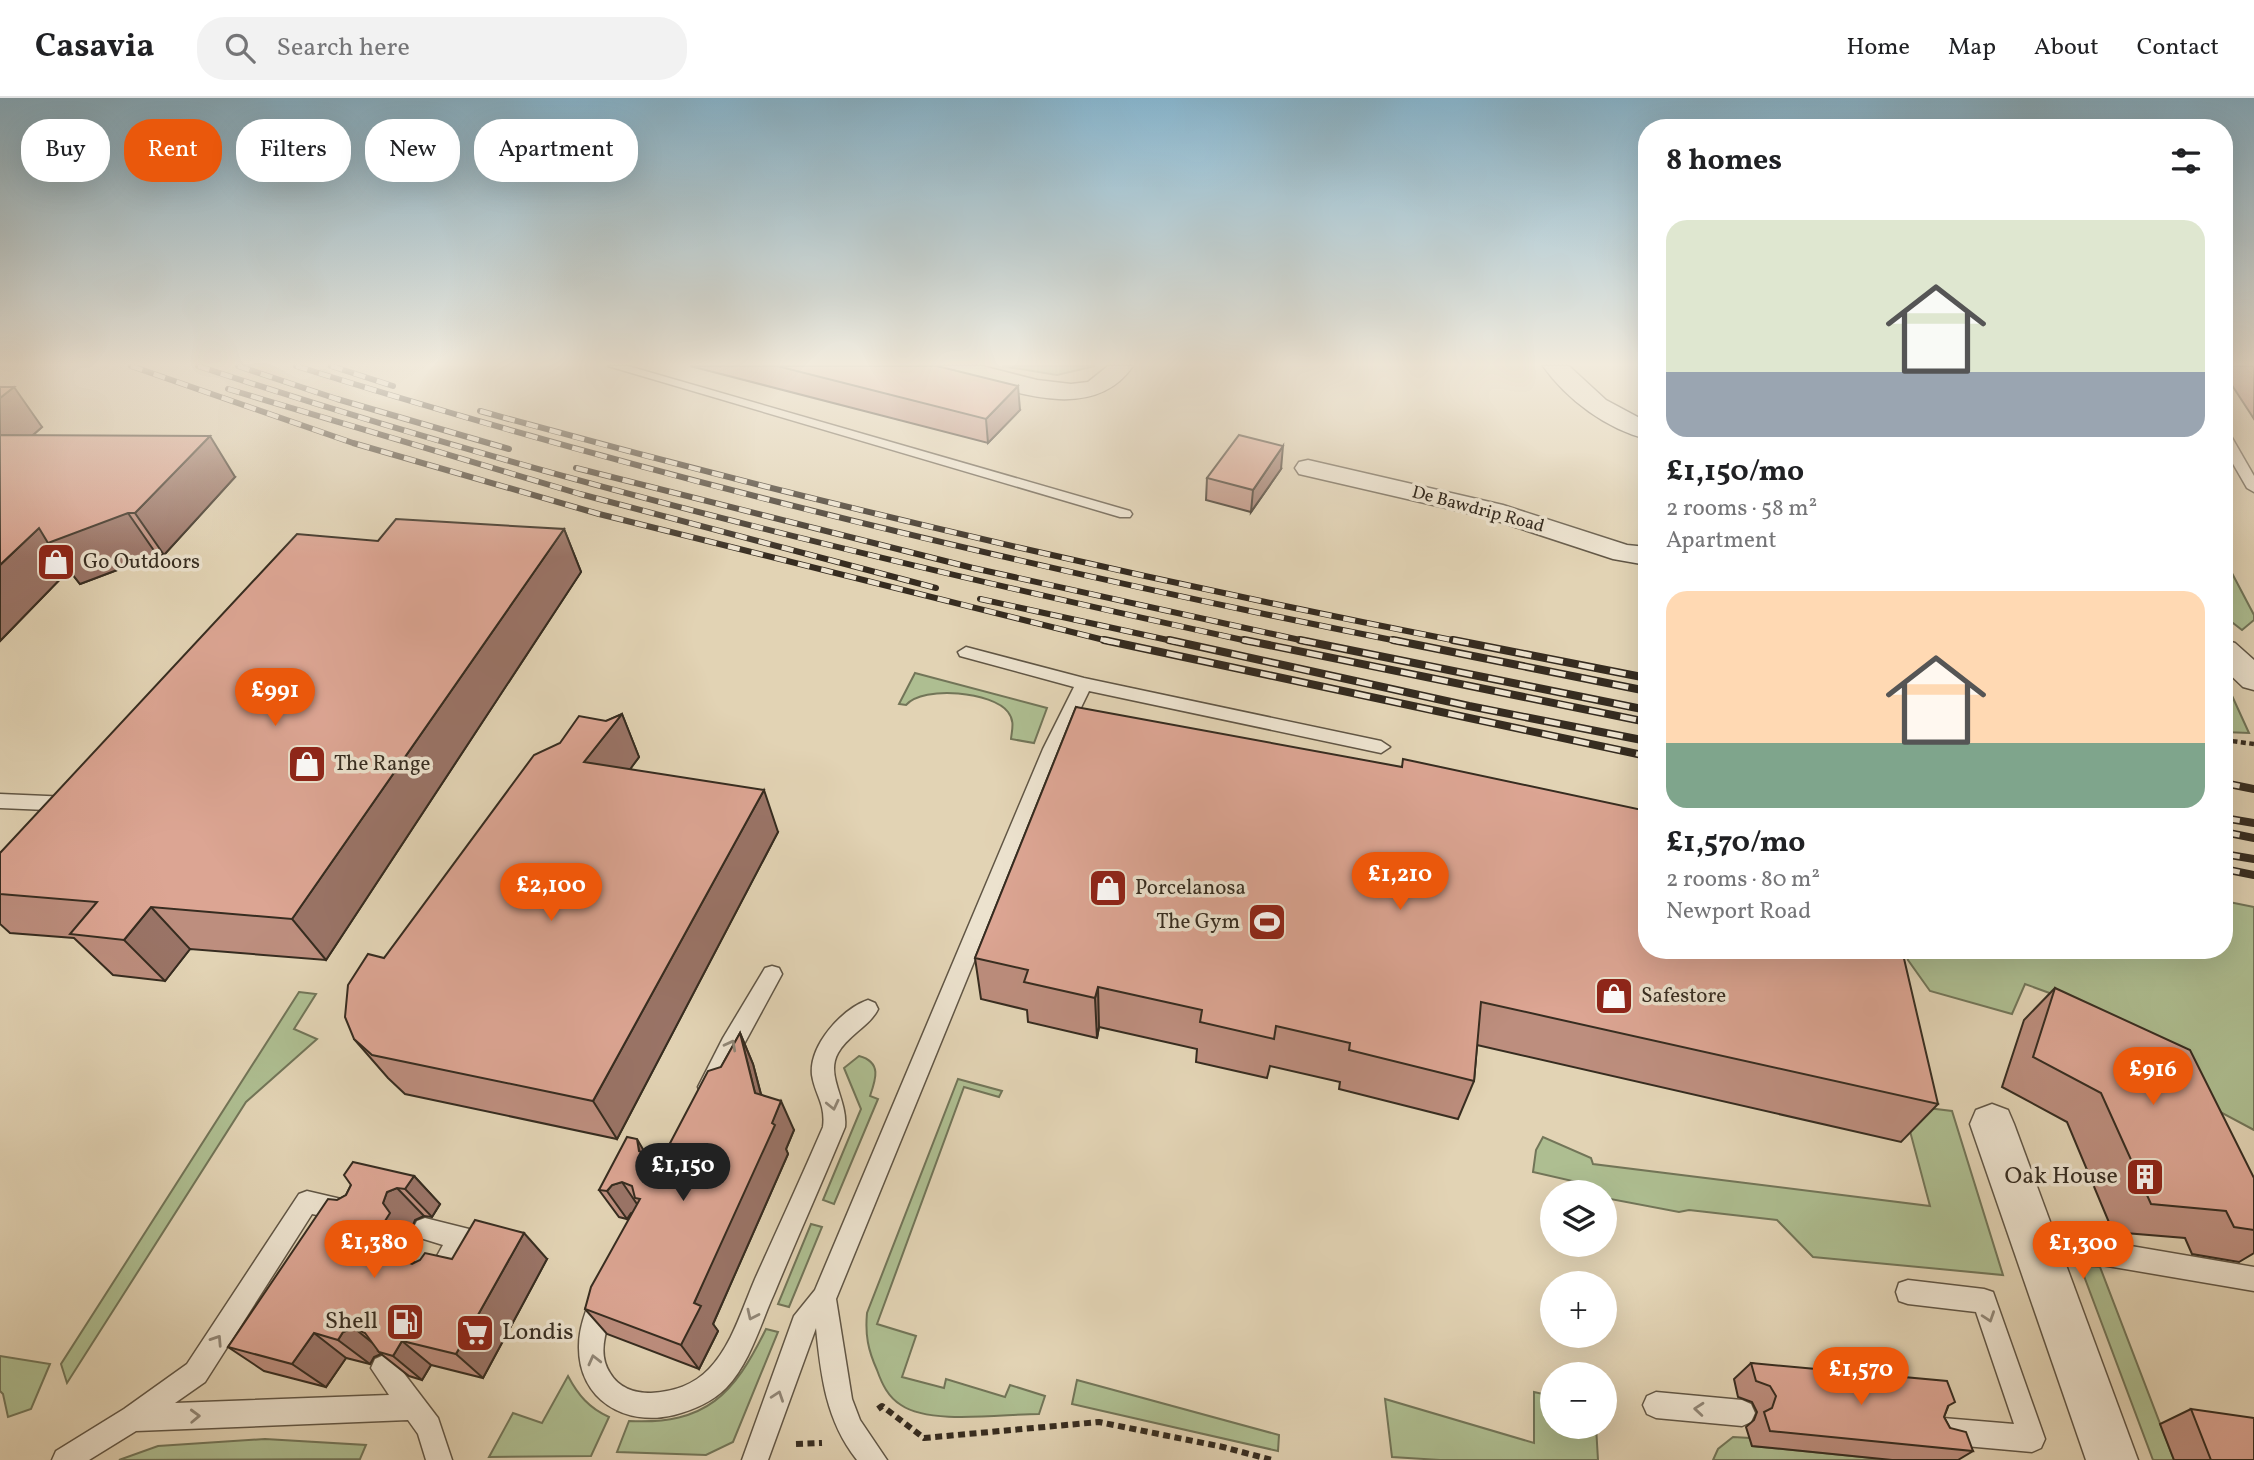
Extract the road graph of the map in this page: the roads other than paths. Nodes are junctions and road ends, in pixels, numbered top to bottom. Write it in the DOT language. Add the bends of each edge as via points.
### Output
graph roads {
  1 [pos="833,430"];
  2 [pos="2233,452"];
  3 [pos="1308,468"];
  4 [pos="2254,488"];
  5 [pos="1125,514"];
  6 [pos="1638,555"];
  7 [pos="965,652"];
  8 [pos="2233,659"];
  9 [pos="2254,679"];
  10 [pos="1084,684"];
  11 [pos="1381,747"];
  12 [pos="88,794"];
  13 [pos="0,801"];
  14 [pos="52,833"];
  15 [pos="772,974"];
  16 [pos="868,1009"];
  17 [pos="701,1102"];
  18 [pos="1992,1124"];
  19 [pos="365,1214"];
  20 [pos="425,1229"];
  21 [pos="2032,1241"];
  22 [pos="438,1276"];
  23 [pos="2254,1279"];
  24 [pos="612,1282"];
  25 [pos="1908,1292"];
  26 [pos="824,1299"];
  27 [pos="384,1368"];
  28 [pos="1656,1405"];
  29 [pos="415,1407"];
  30 [pos="1742,1413"];
  31 [pos="133,1418"];
  32 [pos="1936,1431"];
  33 [pos="65,1460"];
  34 [pos="439,1460"];
  35 [pos="755,1460"];
  36 [pos="874,1460"];
  37 [pos="2112,1460"];
  1 -- 5 [label="lane"];
  2 -- 4 [label="lane"];
  3 -- 6 [label="street, De Bawdrip Road" via="1493,511"];
  7 -- 10 [label="lane"];
  8 -- 9 [label="street"];
  10 -- 11 [label="lane"];
  10 -- 26 [label="lane" via="1052,749"];
  12 -- 13 [label="lane"];
  12 -- 14 [label="street"];
  17 -- 15 [label="lane, one-way"];
  16 -- 24 [label="lane, one-way" via="847,1023 825,1062 822,1072 837,1110 834,1127 755,1309 717,1380 674,1404 653,1405 612,1395 590,1356 595,1315"];
  18 -- 21 [label="street"];
  31 -- 19 [label="lane, one-way" via="195,1373 307,1202"];
  20 -- 22 [label="lane" via="461,1237"];
  21 -- 23 [label="lane"];
  21 -- 37 [label="street"];
  25 -- 32 [label="lane, one-way" via="1984,1301 2032,1439"];
  35 -- 26 [label="lane, one-way" via="803,1325"];
  26 -- 36 [label="lane" via="834,1381 850,1427"];
  27 -- 29 [label="lane"];
  30 -- 28 [label="lane, one-way"];
  31 -- 29 [label="lane, one-way"];
  29 -- 34 [label="lane" via="429,1427"];
  31 -- 33 [label="lane"];
}
